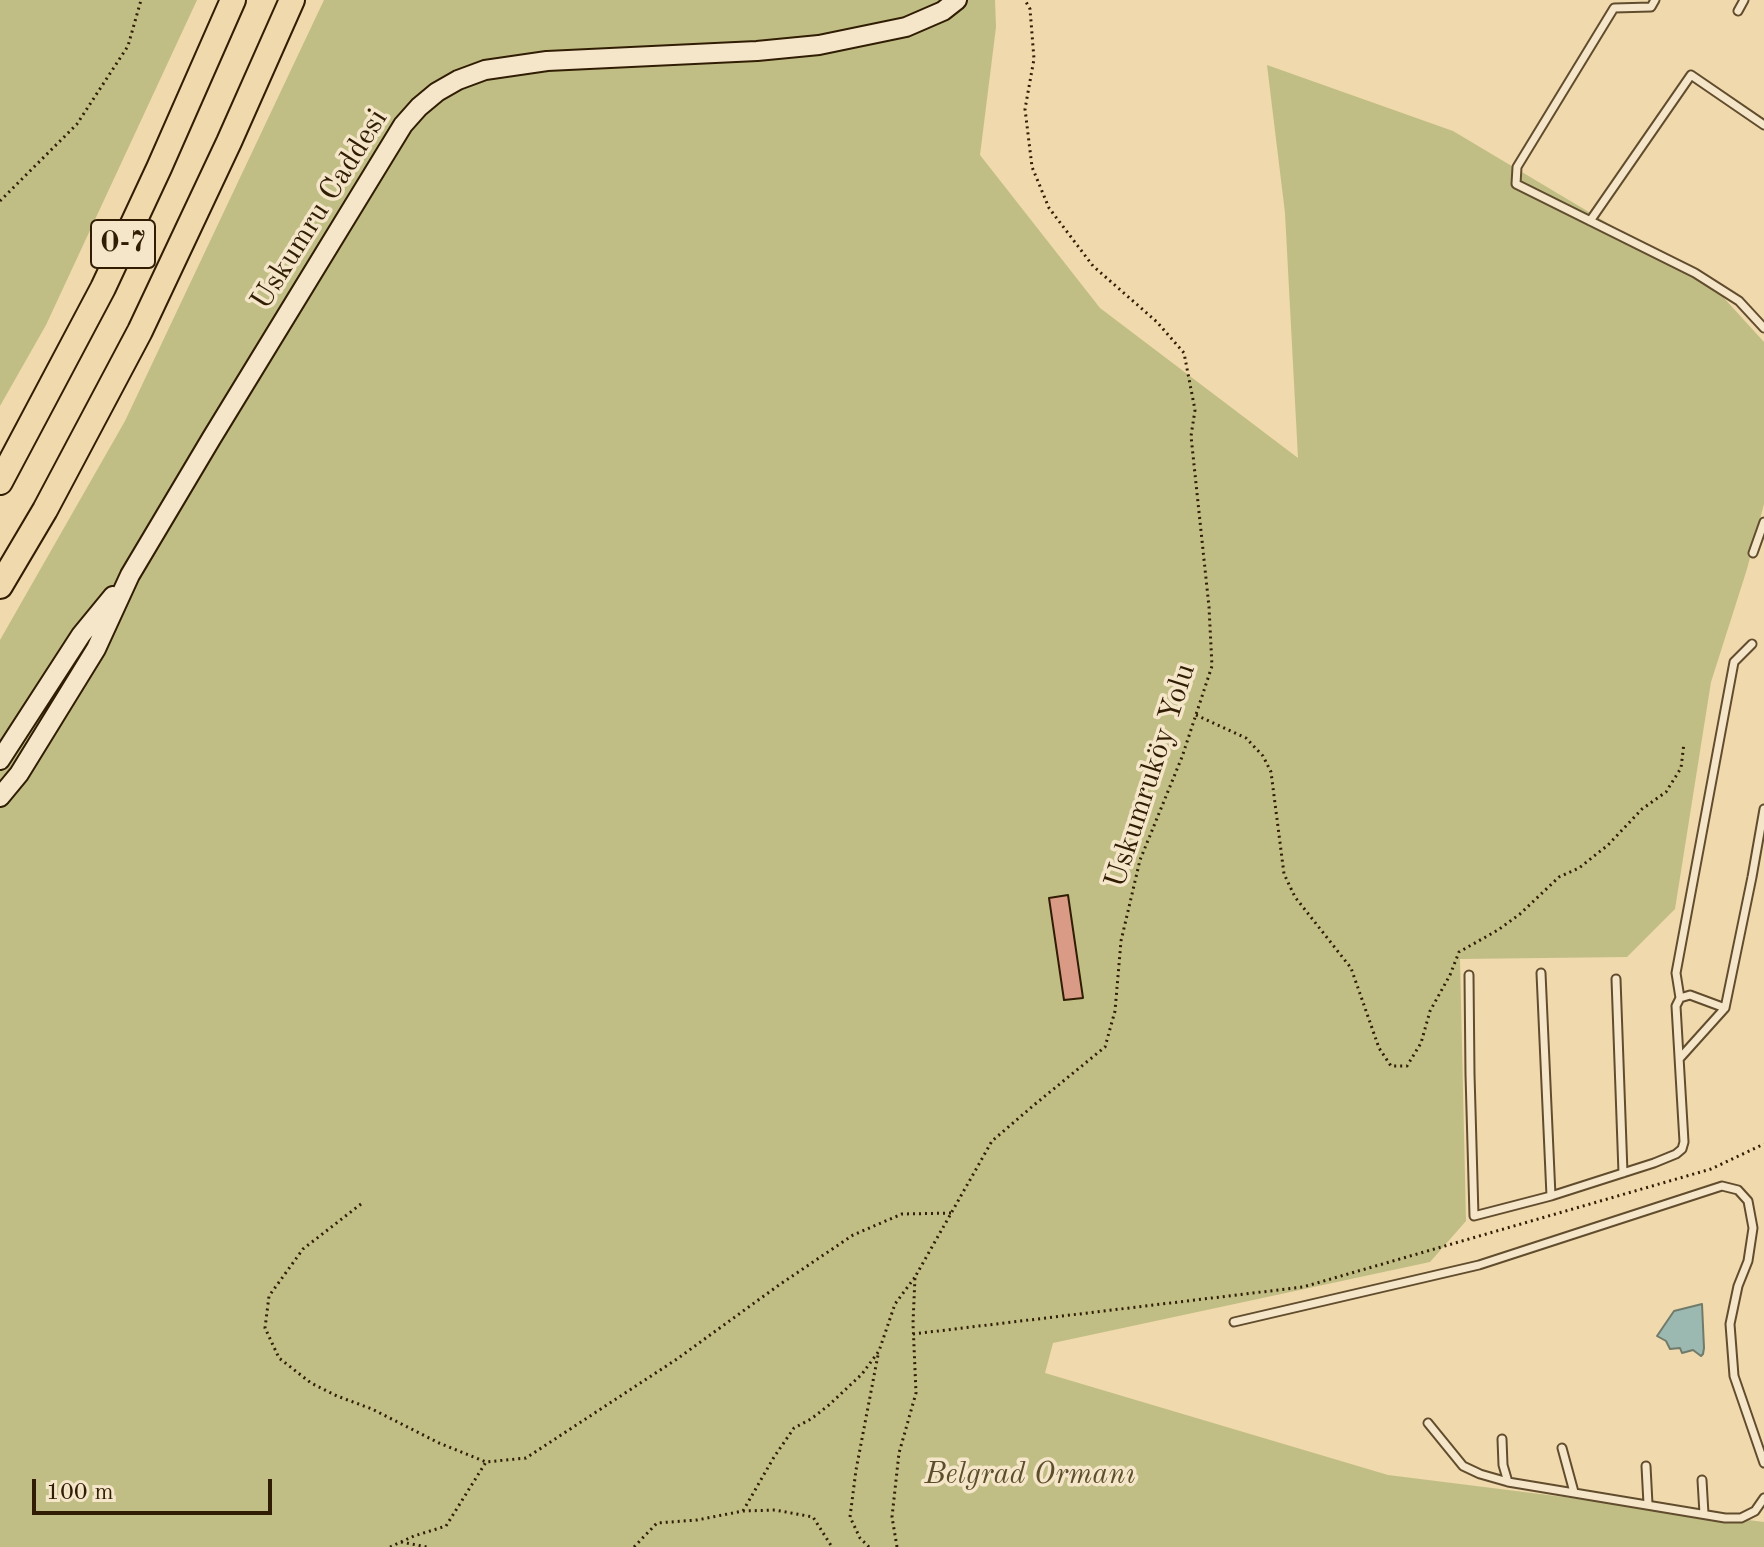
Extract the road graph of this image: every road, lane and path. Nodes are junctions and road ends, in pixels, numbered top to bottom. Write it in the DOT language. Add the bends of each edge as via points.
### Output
graph roads {
  1 [pos="141,0"];
  2 [pos="233,0"];
  3 [pos="292,0"];
  4 [pos="957,0"];
  5 [pos="1025,0"];
  6 [pos="1655,0"];
  7 [pos="1744,0"];
  8 [pos="1738,11"];
  9 [pos="1764,125"];
  10 [pos="0,201"];
  11 [pos="1590,221"];
  12 [pos="1764,328"];
  13 [pos="0,482"];
  14 [pos="1764,522"];
  15 [pos="1753,553"];
  16 [pos="130,575"];
  17 [pos="0,586"];
  18 [pos="1752,644"];
  19 [pos="1196,715"];
  20 [pos="1684,743"];
  21 [pos="0,760"];
  22 [pos="0,797"];
  23 [pos="1764,809"];
  24 [pos="1752,877"];
  25 [pos="1764,879"];
  26 [pos="1541,973"];
  27 [pos="1469,975"];
  28 [pos="1616,979"];
  29 [pos="1680,998"];
  30 [pos="1725,1008"];
  31 [pos="1680,1058"];
  32 [pos="1764,1144"];
  33 [pos="1623,1173"];
  34 [pos="1551,1196"];
  35 [pos="361,1204"];
  36 [pos="953,1213"];
  37 [pos="915,1277"];
  38 [pos="1234,1322"];
  39 [pos="913,1334"];
  40 [pos="879,1351"];
  41 [pos="1428,1423"];
  42 [pos="1502,1439"];
  43 [pos="1562,1448"];
  44 [pos="486,1462"];
  45 [pos="1764,1463"];
  46 [pos="1646,1466"];
  47 [pos="1702,1480"];
  48 [pos="1508,1482"];
  49 [pos="1574,1492"];
  50 [pos="1764,1498"];
  51 [pos="1648,1504"];
  52 [pos="743,1511"];
  53 [pos="1704,1514"];
  54 [pos="401,1542"];
  55 [pos="390,1547"];
  56 [pos="427,1547"];
  57 [pos="634,1547"];
  58 [pos="832,1547"];
  59 [pos="869,1547"];
  60 [pos="897,1547"];
  1 -- 10 [label="path" via="128,46 77,124"];
  2 -- 13 [label="highway, O-7" via="103,288"];
  3 -- 17 [label="highway, O-7" via="140,331"];
  4 -- 16 [label="main road, Uskumru Caddesi" via="906,27 843,41 757,51 547,61 485,70 437,92 403,125"];
  5 -- 19 [label="path, Uskumruköy Yolu" via="1034,59 1025,109 1032,167 1049,208 1093,266 1184,353 1195,410 1191,436 1212,666"];
  6 -- 11 [label="lane" via="1651,7 1614,8 1517,167 1516,184"];
  7 -- 8 [label="lane"];
  9 -- 11 [label="lane" via="1691,75"];
  11 -- 12 [label="lane" via="1695,273 1739,301"];
  14 -- 15 [label="lane"];
  16 -- 21 [label="main road, Uskumru Caddesi" via="81,635"];
  16 -- 22 [label="main road, Uskumru Caddesi" via="96,649"];
  18 -- 29 [label="lane" via="1734,662 1676,973"];
  19 -- 20 [label="path" via="1246,738 1263,756 1271,772 1284,874 1295,897 1351,968 1379,1048 1391,1066 1407,1066 1414,1055 1459,952 1520,914 1666,792 1681,768"];
  19 -- 36 [label="path, Uskumruköy Yolu" via="1140,860 1105,1047 992,1141"];
  23 -- 24 [label="lane"];
  24 -- 25 [label="lane"];
  24 -- 30 [label="lane"];
  26 -- 34 [label="lane"];
  27 -- 34 [label="lane" via="1474,1216"];
  28 -- 33 [label="lane"];
  29 -- 30 [label="lane" via="1690,995"];
  29 -- 31 [label="lane"];
  30 -- 31 [label="lane"];
  31 -- 33 [label="lane" via="1682,1149"];
  32 -- 39 [label="path" via="1711,1169 1303,1287"];
  33 -- 34 [label="lane"];
  35 -- 44 [label="path" via="303,1249 269,1296 265,1328 279,1358 311,1383"];
  36 -- 37 [label="path, Uskumruköy Yolu"];
  36 -- 44 [label="path" via="902,1214 853,1235 526,1458"];
  37 -- 39 [label="path, Uskumruköy Yolu"];
  37 -- 40 [label="path" via="895,1304"];
  38 -- 45 [label="lane" via="1479,1265 1722,1186 1738,1190 1748,1201 1753,1228 1730,1324 1734,1376"];
  39 -- 60 [label="path, Uskumruköy Yolu" via="916,1393 899,1453 892,1517"];
  40 -- 52 [label="path" via="829,1405 794,1428"];
  40 -- 59 [label="path" via="850,1517"];
  41 -- 48 [label="lane" via="1463,1466"];
  42 -- 48 [label="lane"];
  43 -- 49 [label="lane"];
  44 -- 54 [label="path" via="446,1526"];
  46 -- 51 [label="lane"];
  47 -- 53 [label="lane"];
  48 -- 49 [label="lane"];
  49 -- 51 [label="lane"];
  50 -- 53 [label="lane" via="1741,1518"];
  51 -- 53 [label="lane"];
  52 -- 57 [label="path" via="657,1523"];
  52 -- 58 [label="path" via="813,1517"];
  54 -- 55 [label="path"];
  54 -- 56 [label="path"];
}
